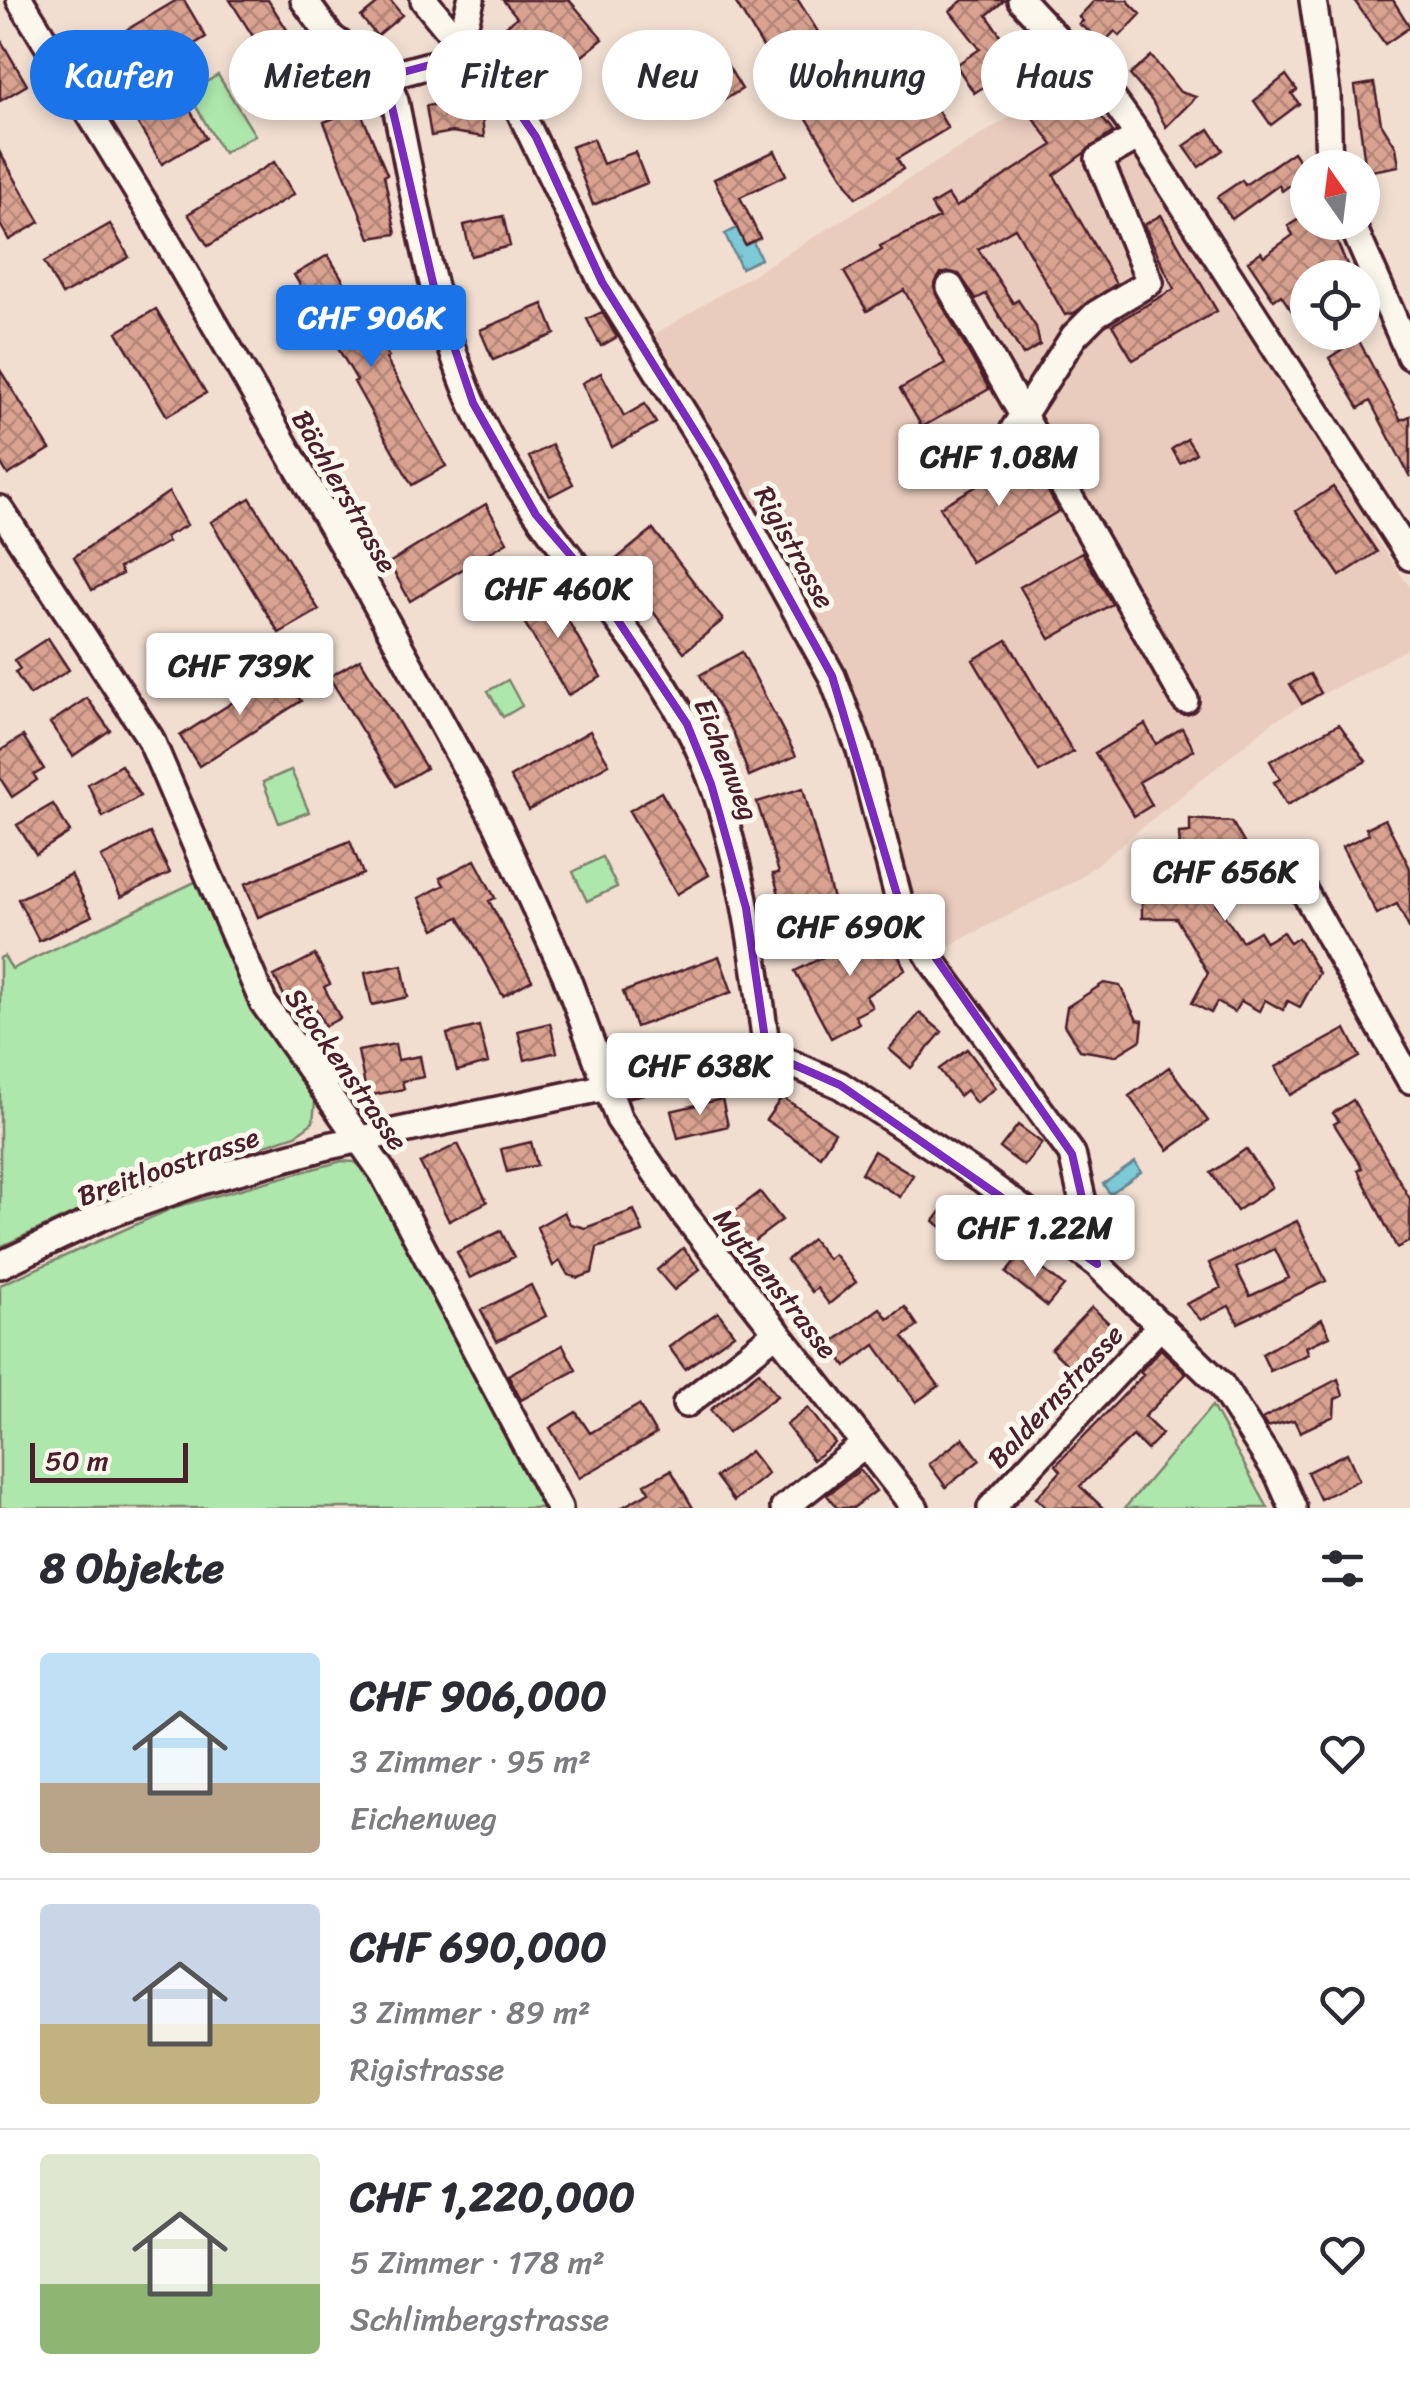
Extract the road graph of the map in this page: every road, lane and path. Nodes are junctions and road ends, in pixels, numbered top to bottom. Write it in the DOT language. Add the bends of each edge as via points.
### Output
graph roads {
  1 [pos="20,0"];
  2 [pos="304,0"];
  3 [pos="424,0"];
  4 [pos="472,0"];
  5 [pos="1021,0"];
  6 [pos="1313,0"];
  7 [pos="326,30"];
  8 [pos="443,30"];
  9 [pos="463,30"];
  10 [pos="399,120"];
  11 [pos="524,120"];
  12 [pos="1140,136"];
  13 [pos="1329,150"];
  14 [pos="1359,240"];
  15 [pos="950,287"];
  16 [pos="1410,356"];
  17 [pos="1016,425"];
  18 [pos="0,509"];
  19 [pos="1410,558"];
  20 [pos="1185,700"];
  21 [pos="1291,868"];
  22 [pos="767,1053"];
  23 [pos="1410,1080"];
  24 [pos="606,1085"];
  25 [pos="361,1141"];
  26 [pos="1097,1264"];
  27 [pos="0,1266"];
  28 [pos="1161,1325"];
  29 [pos="777,1332"];
  30 [pos="686,1404"];
  31 [pos="865,1444"];
  32 [pos="559,1508"];
  33 [pos="784,1508"];
  34 [pos="915,1508"];
  35 [pos="992,1508"];
  36 [pos="1293,1508"];
  1 -- 24 [label="street, Bächlerstrasse" via="346,550 498,826 565,973"];
  2 -- 7 [label="street"];
  3 -- 8 [label="street"];
  4 -- 9 [label="street"];
  5 -- 12 [label="street"];
  6 -- 13 [label="street"];
  10 -- 22 [label="street, Eichenweg" via="434,287 473,403 536,515 589,577 687,724 711,784 746,908"];
  11 -- 26 [label="street, Rigistrasse" via="602,282 714,460 832,676 860,750 901,908 1072,1154"];
  12 -- 17 [label="street" via="1099,159 1150,282 1096,314 1074,336"];
  12 -- 19 [label="street"];
  14 -- 16 [label="street"];
  15 -- 17 [label="street"];
  17 -- 20 [label="street"];
  18 -- 25 [label="street, Stockenstrasse" via="150,738 274,1022"];
  21 -- 23 [label="street"];
  22 -- 24 [label="street, Breitloostrasse"];
  22 -- 26 [label="street" via="840,1085"];
  24 -- 25 [label="street, Breitloostrasse"];
  24 -- 29 [label="street, Mythenstrasse" via="619,1119 684,1214"];
  25 -- 27 [label="street, Breitloostrasse" via="202,1181 101,1217"];
  25 -- 32 [label="street, Stockenstrasse" via="400,1202"];
  26 -- 28 [label="street"];
  28 -- 35 [label="street, Baldernstrasse"];
  28 -- 36 [label="street" via="1221,1385"];
  29 -- 30 [label="street"];
  29 -- 31 [label="street, Mythenstrasse"];
  31 -- 33 [label="street"];
  31 -- 34 [label="street, Mythenstrasse"];
}
